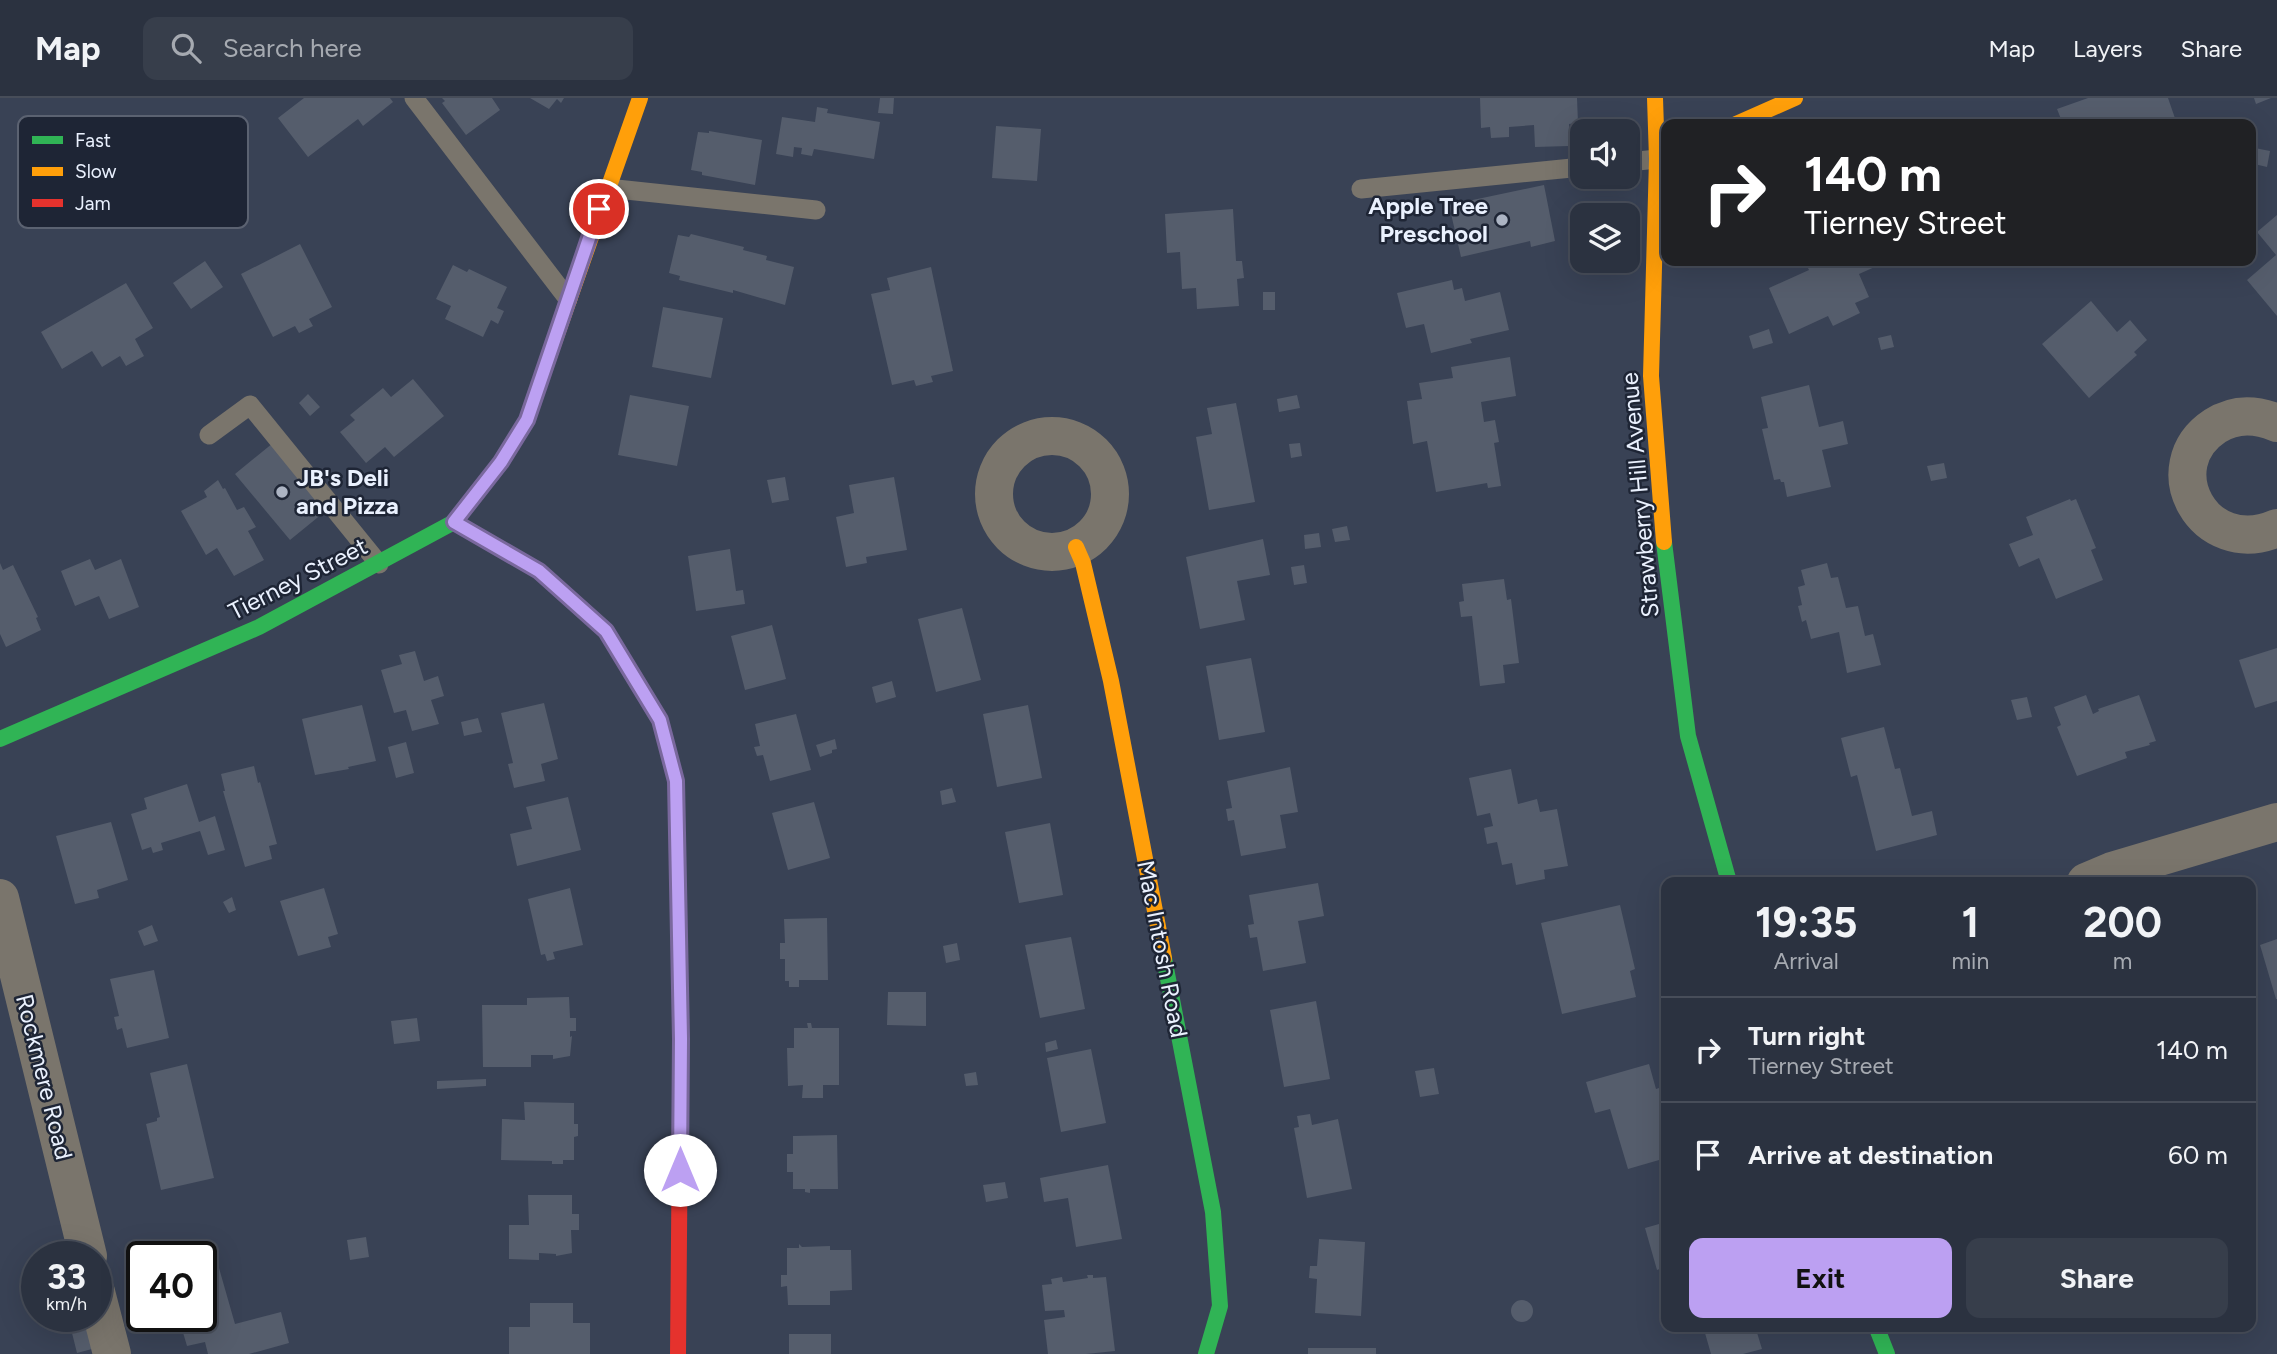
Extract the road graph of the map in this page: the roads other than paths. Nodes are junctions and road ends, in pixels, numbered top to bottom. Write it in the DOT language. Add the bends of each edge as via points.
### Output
graph roads {
  1 [pos="414,98"];
  2 [pos="640,98"];
  3 [pos="1655,98"];
  4 [pos="1795,98"];
  5 [pos="1747,119"];
  6 [pos="1661,157"];
  7 [pos="1640,160"];
  8 [pos="1570,168"];
  9 [pos="607,188"];
  10 [pos="1361,189"];
  11 [pos="816,210"];
  12 [pos="568,299"];
  13 [pos="2277,424"];
  14 [pos="209,435"];
  15 [pos="454,522"];
  16 [pos="2277,528"];
  17 [pos="1076,547"];
  18 [pos="379,564"];
  19 [pos="0,739"];
  20 [pos="2277,822"];
  21 [pos="1728,877"];
  22 [pos="2098,877"];
  23 [pos="0,898"];
  24 [pos="84,1241"];
  25 [pos="106,1332"];
  26 [pos="1879,1332"];
  27 [pos="111,1354"];
  28 [pos="678,1354"];
  29 [pos="1206,1354"];
  30 [pos="1887,1354"];
  1 -- 12 [label="lane"];
  2 -- 9 [label="street, Tierney Street"];
  3 -- 6 [label="street, Strawberry Hill Avenue"];
  4 -- 5 [label="street"];
  6 -- 7 [label="lane"];
  6 -- 21 [label="street, Strawberry Hill Avenue" via="1651,376 1665,559 1688,736"];
  8 -- 10 [label="lane"];
  9 -- 11 [label="lane"];
  9 -- 12 [label="street, Tierney Street"];
  12 -- 15 [label="street, Tierney Street" via="527,420"];
  13 -- 16 [label="street" via="2262,417 2223,421 2201,439 2188,466 2195,505 2207,521 2243,536"];
  14 -- 18 [label="lane" via="250,405"];
  15 -- 18 [label="street, Tierney Street"];
  15 -- 28 [label="street" via="539,571 606,631 660,720 676,781 681,1039"];
  17 -- 29 [label="street, Mac Intosh Road" via="1111,681 1213,1212 1220,1306"];
  18 -- 19 [label="street, Tierney Street" via="259,627"];
  20 -- 22 [label="street"];
  23 -- 24 [label="street, Rockmere Road"];
  25 -- 27 [label="street"];
  26 -- 30 [label="street"];
}
